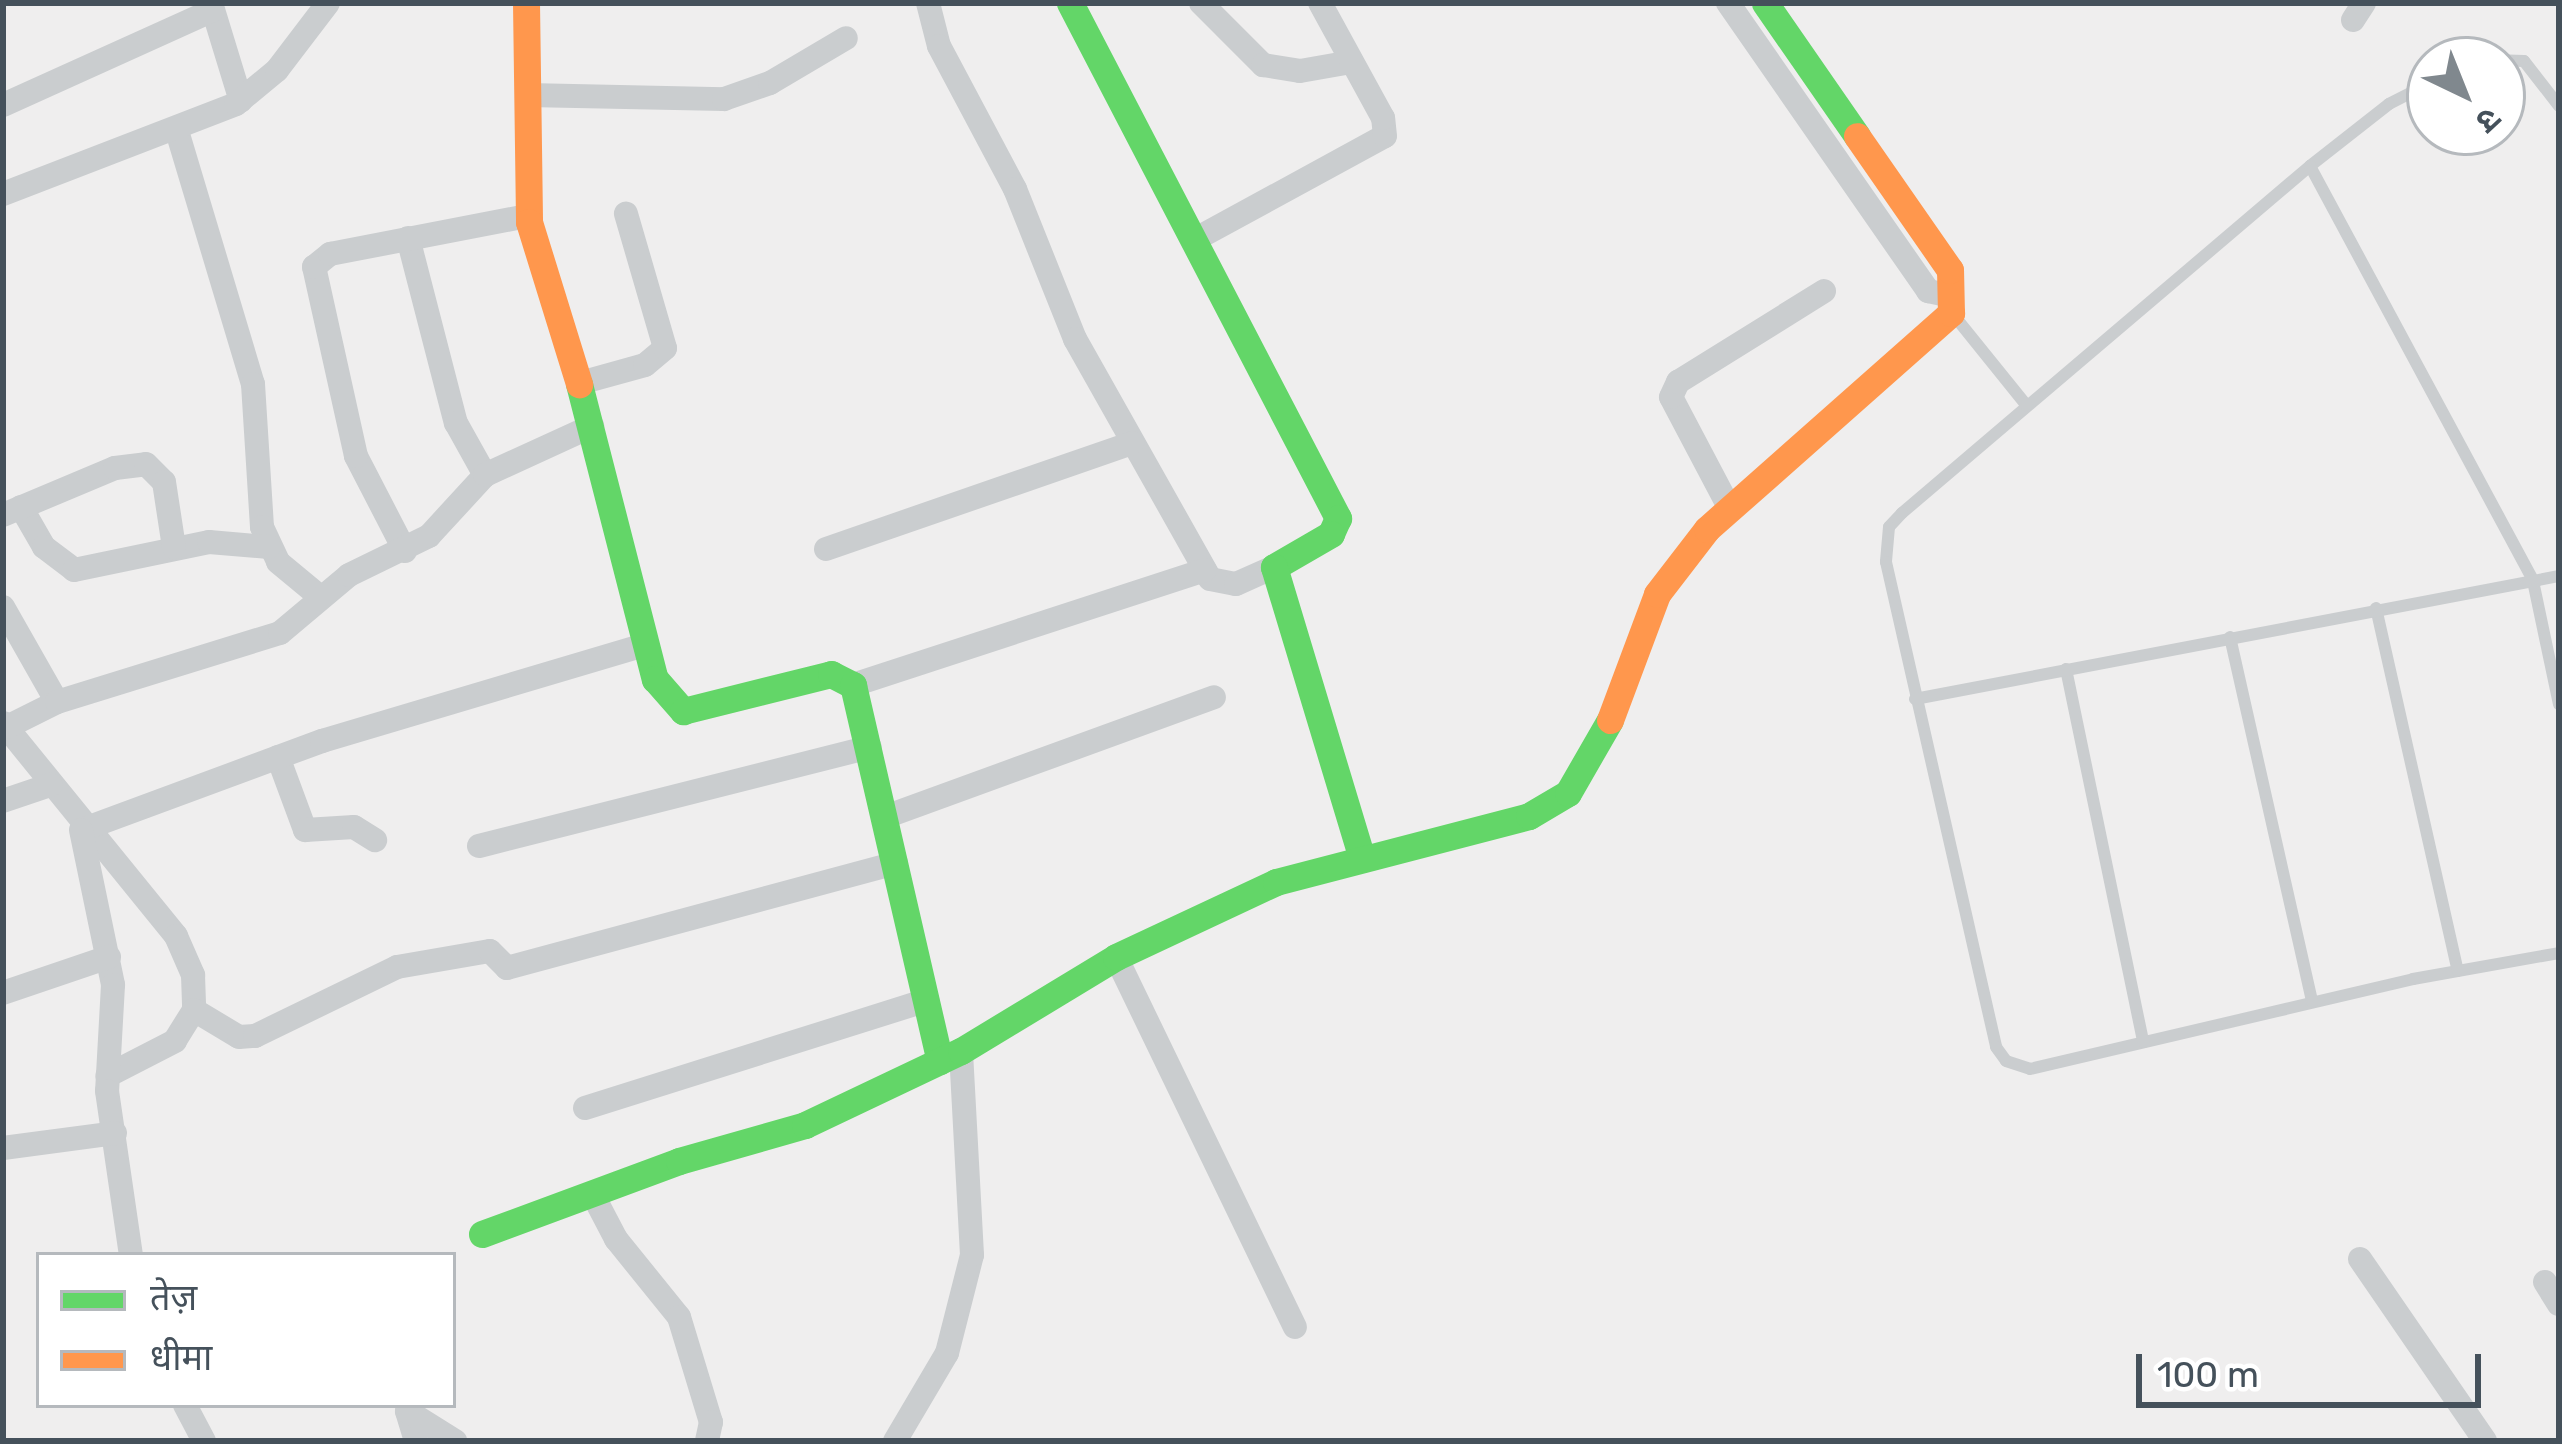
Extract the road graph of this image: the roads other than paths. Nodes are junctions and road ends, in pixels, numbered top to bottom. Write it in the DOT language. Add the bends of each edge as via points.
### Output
graph roads {
  1 [pos="328,3"];
  2 [pos="526,3"];
  3 [pos="928,3"];
  4 [pos="1070,3"];
  5 [pos="1201,3"];
  6 [pos="1320,3"];
  7 [pos="1728,3"];
  8 [pos="1765,3"];
  9 [pos="212,6"];
  10 [pos="846,38"];
  11 [pos="1351,62"];
  12 [pos="2526,64"];
  13 [pos="527,95"];
  14 [pos="2406,95"];
  15 [pos="241,101"];
  16 [pos="3,105"];
  17 [pos="2559,106"];
  18 [pos="177,131"];
  19 [pos="2310,166"];
  20 [pos="3,194"];
  21 [pos="626,214"];
  22 [pos="528,215"];
  23 [pos="408,238"];
  24 [pos="1194,240"];
  25 [pos="1824,291"];
  26 [pos="1949,304"];
  27 [pos="580,383"];
  28 [pos="2027,406"];
  29 [pos="592,426"];
  30 [pos="1132,443"];
  31 [pos="485,475"];
  32 [pos="1729,507"];
  33 [pos="12,511"];
  34 [pos="269,547"];
  35 [pos="174,548"];
  36 [pos="826,549"];
  37 [pos="405,551"];
  38 [pos="1274,567"];
  39 [pos="1205,571"];
  40 [pos="2559,576"];
  41 [pos="2533,580"];
  42 [pos="319,596"];
  43 [pos="3,608"];
  44 [pos="2376,608"];
  45 [pos="2230,637"];
  46 [pos="647,644"];
  47 [pos="2066,669"];
  48 [pos="853,685"];
  49 [pos="1214,697"];
  50 [pos="1915,699"];
  51 [pos="57,702"];
  52 [pos="2559,704"];
  53 [pos="5,725"];
  54 [pos="870,747"];
  55 [pos="278,758"];
  56 [pos="50,785"];
  57 [pos="3,801"];
  58 [pos="885,817"];
  59 [pos="82,826"];
  60 [pos="375,840"];
  61 [pos="479,846"];
  62 [pos="1362,860"];
  63 [pos="896,863"];
  64 [pos="2559,953"];
  65 [pos="110,957"];
  66 [pos="1117,957"];
  67 [pos="2458,970"];
  68 [pos="3,993"];
  69 [pos="927,1000"];
  70 [pos="2312,1002"];
  71 [pos="194,1010"];
  72 [pos="2143,1042"];
  73 [pos="950,1056"];
  74 [pos="106,1076"];
  75 [pos="585,1108"];
  76 [pos="115,1133"];
  77 [pos="3,1148"];
  78 [pos="593,1196"];
  79 [pos="482,1234"];
  80 [pos="131,1252"];
  81 [pos="2360,1258"];
  82 [pos="2545,1282"];
  83 [pos="2559,1304"];
  84 [pos="1295,1327"];
  85 [pos="187,1408"];
  86 [pos="204,1441"];
  87 [pos="416,1441"];
  88 [pos="455,1441"];
  89 [pos="707,1441"];
  90 [pos="895,1441"];
  91 [pos="2486,1441"];
  1 -- 15 [label="street" via="278,70"];
  2 -- 13 [label="street"];
  3 -- 30 [label="street" via="939,46 1016,189 1075,339"];
  4 -- 24 [label="street"];
  5 -- 11 [label="street" via="1263,64 1300,70"];
  6 -- 11 [label="street"];
  7 -- 26 [label="street" via="1928,291"];
  8 -- 26 [label="street" via="1950,270"];
  9 -- 15 [label="street"];
  9 -- 16 [label="street"];
  10 -- 13 [label="street" via="770,83 724,99"];
  11 -- 24 [label="street" via="1383,118 1381,142"];
  12 -- 17 [label="lane"];
  13 -- 22 [label="street"];
  14 -- 19 [label="lane"];
  15 -- 18 [label="street"];
  18 -- 20 [label="street"];
  18 -- 34 [label="street" via="254,384"];
  19 -- 28 [label="lane"];
  19 -- 41 [label="lane"];
  21 -- 27 [label="street" via="665,349 645,365"];
  22 -- 23 [label="street"];
  22 -- 27 [label="street"];
  23 -- 31 [label="street" via="456,423"];
  23 -- 37 [label="street" via="330,254 312,278 356,456"];
  24 -- 38 [label="street" via="1338,518 1331,534"];
  25 -- 32 [label="street" via="1678,382 1671,397"];
  26 -- 28 [label="lane"];
  26 -- 32 [label="street"];
  27 -- 29 [label="street"];
  28 -- 50 [label="lane" via="1889,527 1886,562"];
  29 -- 31 [label="street"];
  29 -- 46 [label="street"];
  30 -- 36 [label="street"];
  30 -- 39 [label="street"];
  31 -- 37 [label="street" via="442,526"];
  32 -- 62 [label="street" via="1657,594 1601,744 1568,793 1529,816"];
  33 -- 35 [label="street" via="74,570"];
  33 -- 35 [label="street" via="115,468 146,464 164,482"];
  34 -- 35 [label="street"];
  34 -- 42 [label="street"];
  37 -- 42 [label="street"];
  38 -- 39 [label="street" via="1224,586"];
  38 -- 62 [label="street"];
  39 -- 48 [label="street"];
  40 -- 41 [label="lane"];
  41 -- 44 [label="lane"];
  41 -- 52 [label="lane"];
  42 -- 51 [label="street" via="295,623 264,640"];
  43 -- 51 [label="street"];
  44 -- 45 [label="lane"];
  44 -- 67 [label="lane"];
  45 -- 47 [label="lane"];
  45 -- 70 [label="lane"];
  46 -- 48 [label="street" via="664,697 683,711 831,674"];
  46 -- 55 [label="street"];
  47 -- 50 [label="lane"];
  47 -- 72 [label="lane"];
  48 -- 54 [label="street"];
  49 -- 58 [label="street"];
  50 -- 72 [label="lane" via="1996,1046 2030,1069"];
  51 -- 53 [label="street"];
  53 -- 56 [label="street"];
  54 -- 58 [label="street"];
  54 -- 61 [label="street"];
  55 -- 59 [label="street"];
  55 -- 60 [label="street" via="300,826 354,827"];
  56 -- 57 [label="street"];
  56 -- 59 [label="street"];
  58 -- 63 [label="street"];
  59 -- 65 [label="street"];
  59 -- 71 [label="street" via="176,936 194,975"];
  62 -- 66 [label="street" via="1276,882"];
  63 -- 69 [label="street"];
  63 -- 71 [label="street" via="507,968 490,951 398,967 254,1036"];
  64 -- 67 [label="lane"];
  65 -- 68 [label="street"];
  65 -- 74 [label="street"];
  66 -- 73 [label="street"];
  66 -- 84 [label="street"];
  67 -- 70 [label="lane"];
  69 -- 73 [label="street"];
  69 -- 75 [label="street"];
  70 -- 72 [label="lane"];
  71 -- 74 [label="street" via="160,1053"];
  73 -- 78 [label="street" via="805,1125"];
  73 -- 90 [label="street" via="972,1255 947,1353"];
  74 -- 76 [label="street"];
  76 -- 77 [label="street"];
  76 -- 80 [label="street"];
  78 -- 79 [label="street"];
  78 -- 89 [label="street" via="616,1239 679,1317 711,1422"];
  81 -- 91 [label="street"];
  82 -- 83 [label="street"];
  85 -- 86 [label="street"];
  87 -- 88 [label="street" via="407,1411"];
}
